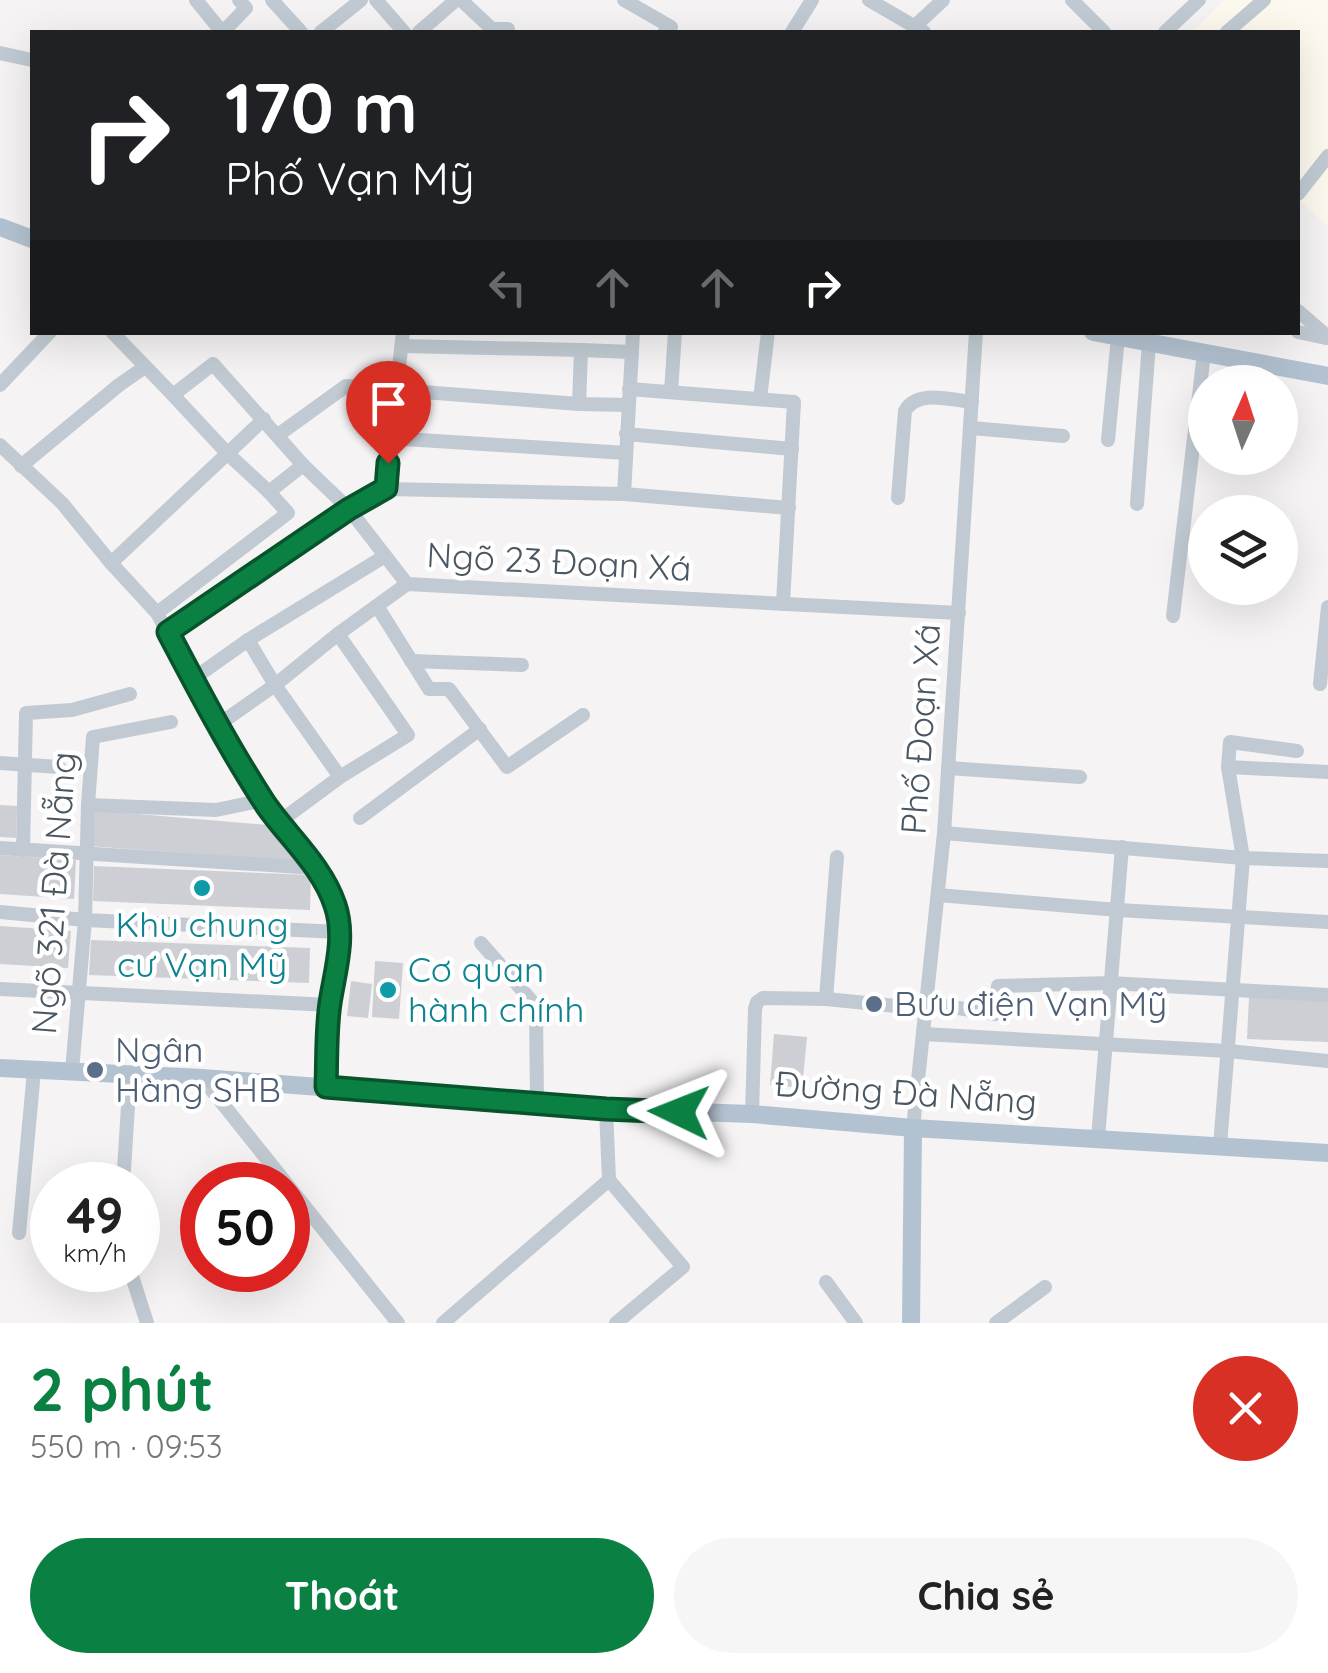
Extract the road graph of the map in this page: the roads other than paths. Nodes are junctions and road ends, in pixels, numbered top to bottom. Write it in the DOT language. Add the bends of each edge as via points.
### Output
graph roads {
  1 [pos="196,0"];
  2 [pos="239,0"];
  3 [pos="272,0"];
  4 [pos="361,0"];
  5 [pos="376,0"];
  6 [pos="458,0"];
  7 [pos="624,0"];
  8 [pos="812,0"];
  9 [pos="869,0"];
  10 [pos="943,0"];
  11 [pos="1072,0"];
  12 [pos="1199,0"];
  13 [pos="1264,0"];
  14 [pos="508,29"];
  15 [pos="920,29"];
  16 [pos="220,30"];
  17 [pos="224,30"];
  18 [pos="299,30"];
  19 [pos="324,30"];
  20 [pos="402,30"];
  21 [pos="421,30"];
  22 [pos="667,30"];
  23 [pos="793,30"];
  24 [pos="1102,30"];
  25 [pos="1167,30"];
  26 [pos="1229,30"];
  27 [pos="0,53"];
  28 [pos="30,60"];
  29 [pos="1328,156"];
  30 [pos="1300,191"];
  31 [pos="0,228"];
  32 [pos="30,238"];
  33 [pos="1300,313"];
  34 [pos="1300,332"];
  35 [pos="47,335"];
  36 [pos="115,335"];
  37 [pos="633,335"];
  38 [pos="675,335"];
  39 [pos="768,335"];
  40 [pos="976,335"];
  41 [pos="1108,335"];
  42 [pos="1118,337"];
  43 [pos="1328,338"];
  44 [pos="402,339"];
  45 [pos="1150,343"];
  46 [pos="581,350"];
  47 [pos="632,352"];
  48 [pos="1204,353"];
  49 [pos="145,367"];
  50 [pos="1328,376"];
  51 [pos="0,385"];
  52 [pos="395,391"];
  53 [pos="671,392"];
  54 [pos="174,395"];
  55 [pos="628,397"];
  56 [pos="760,399"];
  57 [pos="972,402"];
  58 [pos="579,404"];
  59 [pos="264,419"];
  60 [pos="971,428"];
  61 [pos="626,434"];
  62 [pos="278,435"];
  63 [pos="1063,436"];
  64 [pos="389,438"];
  65 [pos="1108,440"];
  66 [pos="0,444"];
  67 [pos="792,449"];
  68 [pos="626,453"];
  69 [pos="228,454"];
  70 [pos="303,465"];
  71 [pos="21,466"];
  72 [pos="386,488"];
  73 [pos="269,492"];
  74 [pos="624,494"];
  75 [pos="898,498"];
  76 [pos="1136,504"];
  77 [pos="789,508"];
  78 [pos="349,509"];
  79 [pos="385,556"];
  80 [pos="111,563"];
  81 [pos="406,584"];
  82 [pos="783,604"];
  83 [pos="377,606"];
  84 [pos="1328,607"];
  85 [pos="158,613"];
  86 [pos="959,613"];
  87 [pos="1174,616"];
  88 [pos="168,632"];
  89 [pos="338,634"];
  90 [pos="248,640"];
  91 [pos="411,661"];
  92 [pos="522,664"];
  93 [pos="192,678"];
  94 [pos="1320,684"];
  95 [pos="275,685"];
  96 [pos="130,694"];
  97 [pos="583,715"];
  98 [pos="171,722"];
  99 [pos="218,725"];
  100 [pos="480,729"];
  101 [pos="1297,751"];
  102 [pos="0,763"];
  103 [pos="25,765"];
  104 [pos="59,767"];
  105 [pos="1228,767"];
  106 [pos="948,768"];
  107 [pos="1328,772"];
  108 [pos="340,777"];
  109 [pos="1080,777"];
  110 [pos="264,800"];
  111 [pos="88,805"];
  112 [pos="360,818"];
  113 [pos="279,822"];
  114 [pos="944,833"];
  115 [pos="1122,847"];
  116 [pos="0,848"];
  117 [pos="23,850"];
  118 [pos="86,854"];
  119 [pos="837,856"];
  120 [pos="1243,858"];
  121 [pos="1328,861"];
  122 [pos="316,868"];
  123 [pos="938,895"];
  124 [pos="1118,910"];
  125 [pos="0,912"];
  126 [pos="1238,917"];
  127 [pos="85,920"];
  128 [pos="1328,922"];
  129 [pos="340,932"];
  130 [pos="482,944"];
  131 [pos="1110,983"];
  132 [pos="1231,989"];
  133 [pos="0,990"];
  134 [pos="77,995"];
  135 [pos="1328,995"];
  136 [pos="826,999"];
  137 [pos="330,1005"];
  138 [pos="927,1006"];
  139 [pos="924,1034"];
  140 [pos="1106,1046"];
  141 [pos="1228,1052"];
  142 [pos="1328,1060"];
  143 [pos="0,1068"];
  144 [pos="34,1070"];
  145 [pos="72,1071"];
  146 [pos="130,1075"];
  147 [pos="202,1078"];
  148 [pos="326,1087"];
  149 [pos="538,1102"];
  150 [pos="606,1109"];
  151 [pos="752,1114"];
  152 [pos="913,1128"];
  153 [pos="1098,1138"];
  154 [pos="1220,1146"];
  155 [pos="1328,1153"];
  156 [pos="124,1162"];
  157 [pos="609,1180"];
  158 [pos="19,1233"];
  159 [pos="826,1282"];
  160 [pos="1045,1286"];
  161 [pos="137,1292"];
  162 [pos="450,1321"];
  163 [pos="1001,1322"];
  164 [pos="147,1323"];
  165 [pos="398,1323"];
  166 [pos="616,1323"];
  167 [pos="856,1323"];
  168 [pos="911,1323"];
  1 -- 16 [label="street"];
  2 -- 17 [label="street" via="246,8"];
  3 -- 18 [label="street"];
  4 -- 19 [label="street"];
  5 -- 20 [label="street"];
  6 -- 14 [label="street" via="492,29"];
  6 -- 21 [label="street"];
  7 -- 22 [label="street"];
  8 -- 23 [label="street"];
  9 -- 15 [label="street"];
  10 -- 15 [label="street"];
  11 -- 24 [label="street"];
  12 -- 25 [label="street"];
  13 -- 26 [label="street"];
  27 -- 28 [label="street"];
  29 -- 30 [label="street"];
  31 -- 32 [label="main road"];
  33 -- 43 [label="street"];
  34 -- 43 [label="street"];
  35 -- 51 [label="street"];
  36 -- 49 [label="street"];
  37 -- 47 [label="street"];
  38 -- 53 [label="street"];
  39 -- 56 [label="street"];
  40 -- 57 [label="street, Phố Đoạn Xá"];
  41 -- 42 [label="main road"];
  42 -- 45 [label="main road"];
  42 -- 65 [label="street"];
  44 -- 46 [label="street"];
  44 -- 52 [label="street"];
  45 -- 48 [label="main road"];
  45 -- 76 [label="street"];
  46 -- 47 [label="street"];
  46 -- 58 [label="street"];
  47 -- 55 [label="street"];
  48 -- 50 [label="main road"];
  48 -- 87 [label="street"];
  49 -- 54 [label="street"];
  49 -- 71 [label="street"];
  52 -- 58 [label="street"];
  52 -- 62 [label="street" via="346,386"];
  52 -- 64 [label="street"];
  53 -- 55 [label="street"];
  53 -- 56 [label="street"];
  54 -- 59 [label="street, Ngõ 23 Đoạn Xá" via="213,364"];
  54 -- 69 [label="street"];
  55 -- 58 [label="street"];
  55 -- 61 [label="street"];
  56 -- 67 [label="street" via="794,402"];
  57 -- 60 [label="street, Phố Đoạn Xá"];
  57 -- 75 [label="street" via="921,398 908,405"];
  59 -- 62 [label="street, Ngõ 23 Đoạn Xá"];
  59 -- 69 [label="street"];
  60 -- 63 [label="street"];
  60 -- 86 [label="street, Phố Đoạn Xá"];
  61 -- 67 [label="street"];
  61 -- 68 [label="street"];
  62 -- 70 [label="street, Ngõ 23 Đoạn Xá"];
  64 -- 68 [label="street"];
  64 -- 72 [label="street"];
  66 -- 71 [label="street"];
  67 -- 77 [label="street"];
  68 -- 74 [label="street"];
  69 -- 73 [label="street"];
  69 -- 80 [label="street"];
  70 -- 73 [label="street"];
  70 -- 78 [label="street, Ngõ 23 Đoạn Xá"];
  71 -- 80 [label="street"];
  72 -- 74 [label="street"];
  72 -- 78 [label="street"];
  73 -- 85 [label="street" via="288,513"];
  74 -- 77 [label="street"];
  77 -- 82 [label="street"];
  78 -- 79 [label="street, Ngõ 23 Đoạn Xá"];
  78 -- 88 [label="street"];
  79 -- 81 [label="street, Ngõ 23 Đoạn Xá"];
  79 -- 90 [label="street"];
  80 -- 85 [label="street"];
  81 -- 82 [label="street, Ngõ 23 Đoạn Xá"];
  81 -- 83 [label="street"];
  82 -- 86 [label="street, Ngõ 23 Đoạn Xá"];
  83 -- 89 [label="street"];
  83 -- 91 [label="street"];
  84 -- 94 [label="street"];
  85 -- 88 [label="street"];
  86 -- 106 [label="street, Phố Đoạn Xá"];
  88 -- 93 [label="street"];
  89 -- 95 [label="street"];
  89 -- 108 [label="street" via="408,735"];
  90 -- 93 [label="street"];
  90 -- 95 [label="street"];
  91 -- 92 [label="street"];
  91 -- 100 [label="street" via="428,689 450,689"];
  93 -- 99 [label="street"];
  95 -- 99 [label="street"];
  95 -- 108 [label="street"];
  96 -- 103 [label="street" via="72,710 26,713"];
  97 -- 100 [label="street" via="507,767"];
  98 -- 111 [label="street, Ngõ 321 Đà Nẵng" via="94,737"];
  99 -- 110 [label="street"];
  100 -- 112 [label="street"];
  101 -- 105 [label="street" via="1230,742"];
  102 -- 103 [label="street"];
  103 -- 104 [label="street"];
  103 -- 117 [label="street"];
  105 -- 107 [label="street"];
  105 -- 120 [label="street"];
  106 -- 109 [label="street"];
  106 -- 114 [label="street, Phố Đoạn Xá"];
  108 -- 113 [label="street"];
  110 -- 111 [label="street" via="216,810"];
  110 -- 113 [label="street"];
  111 -- 118 [label="street, Ngõ 321 Đà Nẵng"];
  113 -- 122 [label="street"];
  114 -- 115 [label="street"];
  114 -- 123 [label="street, Phố Đoạn Xá"];
  115 -- 120 [label="street"];
  115 -- 124 [label="street"];
  116 -- 117 [label="street"];
  117 -- 118 [label="street"];
  118 -- 122 [label="street"];
  118 -- 127 [label="street, Ngõ 321 Đà Nẵng"];
  119 -- 136 [label="street"];
  120 -- 121 [label="street"];
  120 -- 126 [label="street"];
  122 -- 129 [label="street" via="336,906"];
  123 -- 124 [label="street"];
  123 -- 138 [label="street, Phố Đoạn Xá"];
  124 -- 126 [label="street"];
  124 -- 131 [label="street"];
  125 -- 127 [label="street"];
  126 -- 128 [label="street"];
  126 -- 132 [label="street"];
  127 -- 129 [label="street"];
  127 -- 134 [label="street, Ngõ 321 Đà Nẵng"];
  129 -- 137 [label="street"];
  130 -- 149 [label="street" via="536,1006"];
  131 -- 132 [label="street"];
  131 -- 138 [label="street" via="998,986 995,1014"];
  131 -- 140 [label="street"];
  132 -- 135 [label="street"];
  132 -- 141 [label="street"];
  133 -- 134 [label="street"];
  134 -- 137 [label="street"];
  134 -- 145 [label="street, Ngõ 321 Đà Nẵng"];
  136 -- 138 [label="street"];
  136 -- 151 [label="street" via="757,1002"];
  137 -- 148 [label="street"];
  138 -- 139 [label="street, Phố Đoạn Xá"];
  139 -- 140 [label="street"];
  139 -- 152 [label="street, Phố Đoạn Xá"];
  140 -- 141 [label="street"];
  140 -- 153 [label="street"];
  141 -- 142 [label="street"];
  141 -- 154 [label="street"];
  143 -- 144 [label="main road, Đường Đà Nẵng"];
  144 -- 145 [label="main road, Đường Đà Nẵng"];
  144 -- 158 [label="street"];
  145 -- 146 [label="main road, Đường Đà Nẵng"];
  146 -- 147 [label="main road, Đường Đà Nẵng"];
  146 -- 156 [label="street"];
  147 -- 148 [label="main road, Đường Đà Nẵng"];
  147 -- 165 [label="street"];
  148 -- 149 [label="main road, Đường Đà Nẵng"];
  149 -- 150 [label="main road, Đường Đà Nẵng"];
  150 -- 151 [label="main road, Đường Đà Nẵng"];
  150 -- 157 [label="street"];
  151 -- 152 [label="main road, Đường Đà Nẵng"];
  152 -- 153 [label="main road, Đường Đà Nẵng"];
  152 -- 168 [label="main road"];
  153 -- 154 [label="main road, Đường Đà Nẵng"];
  154 -- 155 [label="main road, Đường Đà Nẵng"];
  157 -- 162 [label="street"];
  157 -- 166 [label="street" via="683,1267"];
  159 -- 167 [label="street"];
  160 -- 163 [label="street"];
  161 -- 164 [label="street"];
}
